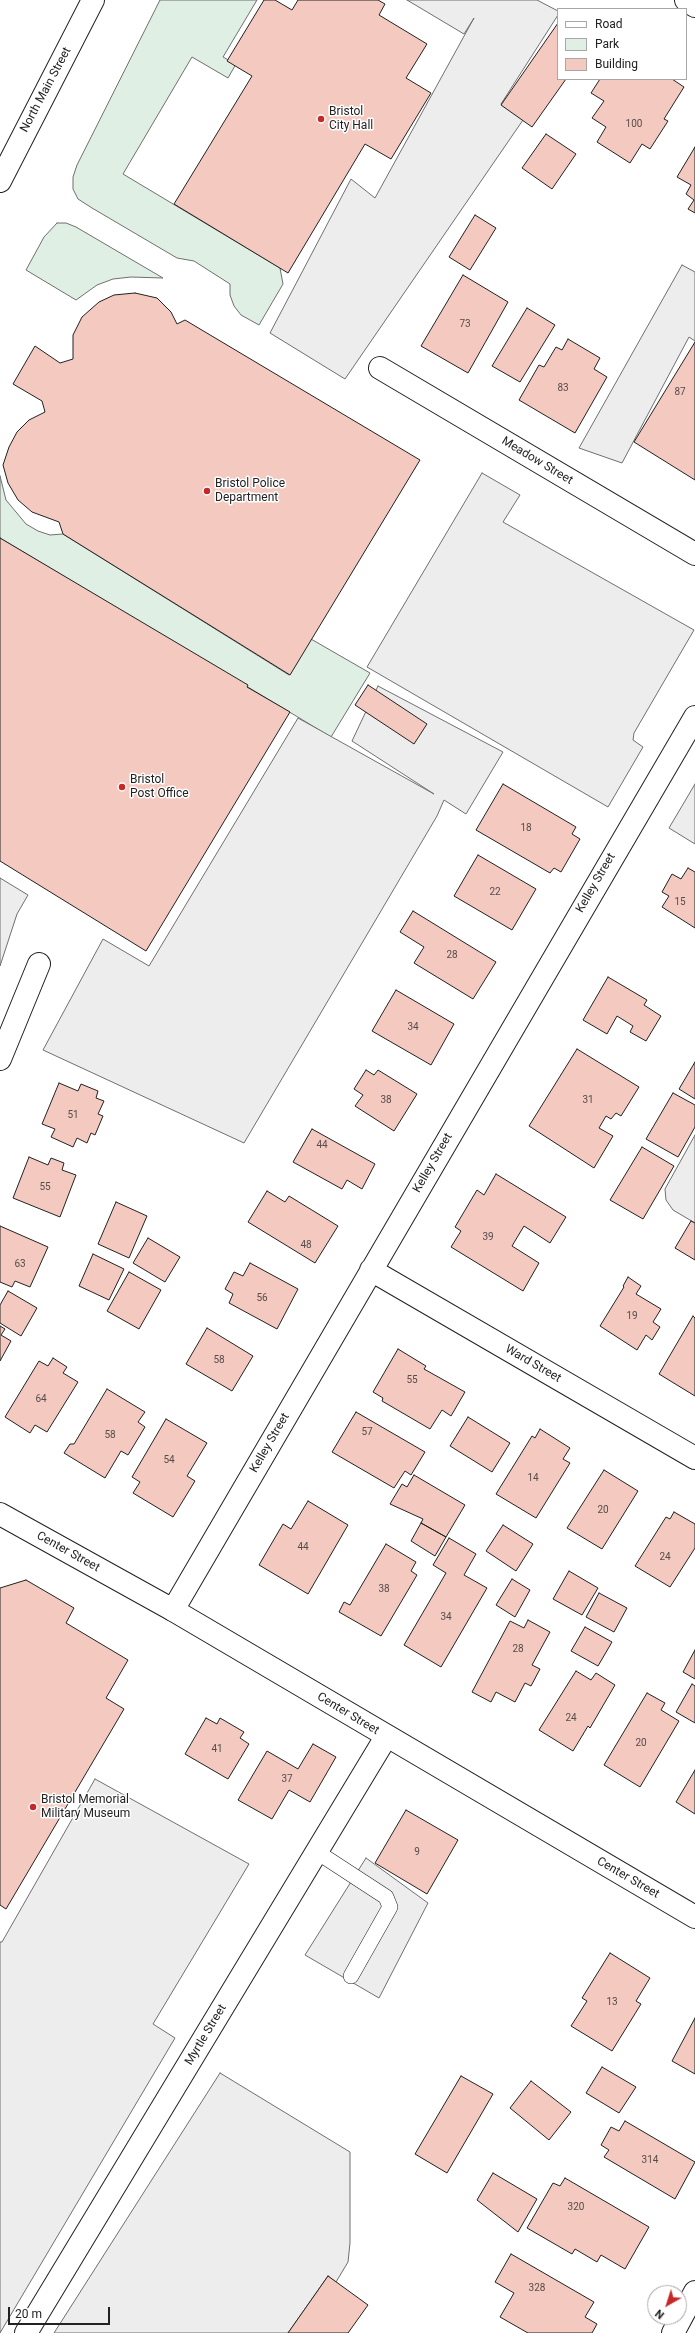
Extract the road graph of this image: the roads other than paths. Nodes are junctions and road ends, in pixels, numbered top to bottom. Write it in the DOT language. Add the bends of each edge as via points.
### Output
graph roads {
  1 [pos="93,0"];
  2 [pos="686,0"];
  3 [pos="695,6"];
  4 [pos="0,181"];
  5 [pos="380,368"];
  6 [pos="695,554"];
  7 [pos="695,717"];
  8 [pos="39,964"];
  9 [pos="0,1059"];
  10 [pos="371,1270"];
  11 [pos="695,1458"];
  12 [pos="0,1514"];
  13 [pos="173,1610"];
  14 [pos="386,1736"];
  15 [pos="317,1852"];
  16 [pos="695,1917"];
  17 [pos="351,1976"];
  18 [pos="695,2292"];
  19 [pos="26,2333"];
  20 [pos="673,2333"];
  1 -- 4 [label="street, North Main Street"];
  2 -- 3 [label="street"];
  5 -- 6 [label="street, Meadow Street"];
  7 -- 10 [label="street, Kelley Street"];
  8 -- 9 [label="street"];
  10 -- 11 [label="street, Ward Street"];
  10 -- 13 [label="street, Kelley Street"];
  12 -- 13 [label="street, Center Street"];
  13 -- 14 [label="street, Center Street"];
  14 -- 15 [label="street, Myrtle Street"];
  14 -- 16 [label="street, Center Street"];
  15 -- 17 [label="lane" via="386,1897 390,1907"];
  15 -- 19 [label="street, Myrtle Street"];
  18 -- 20 [label="street"];
}
